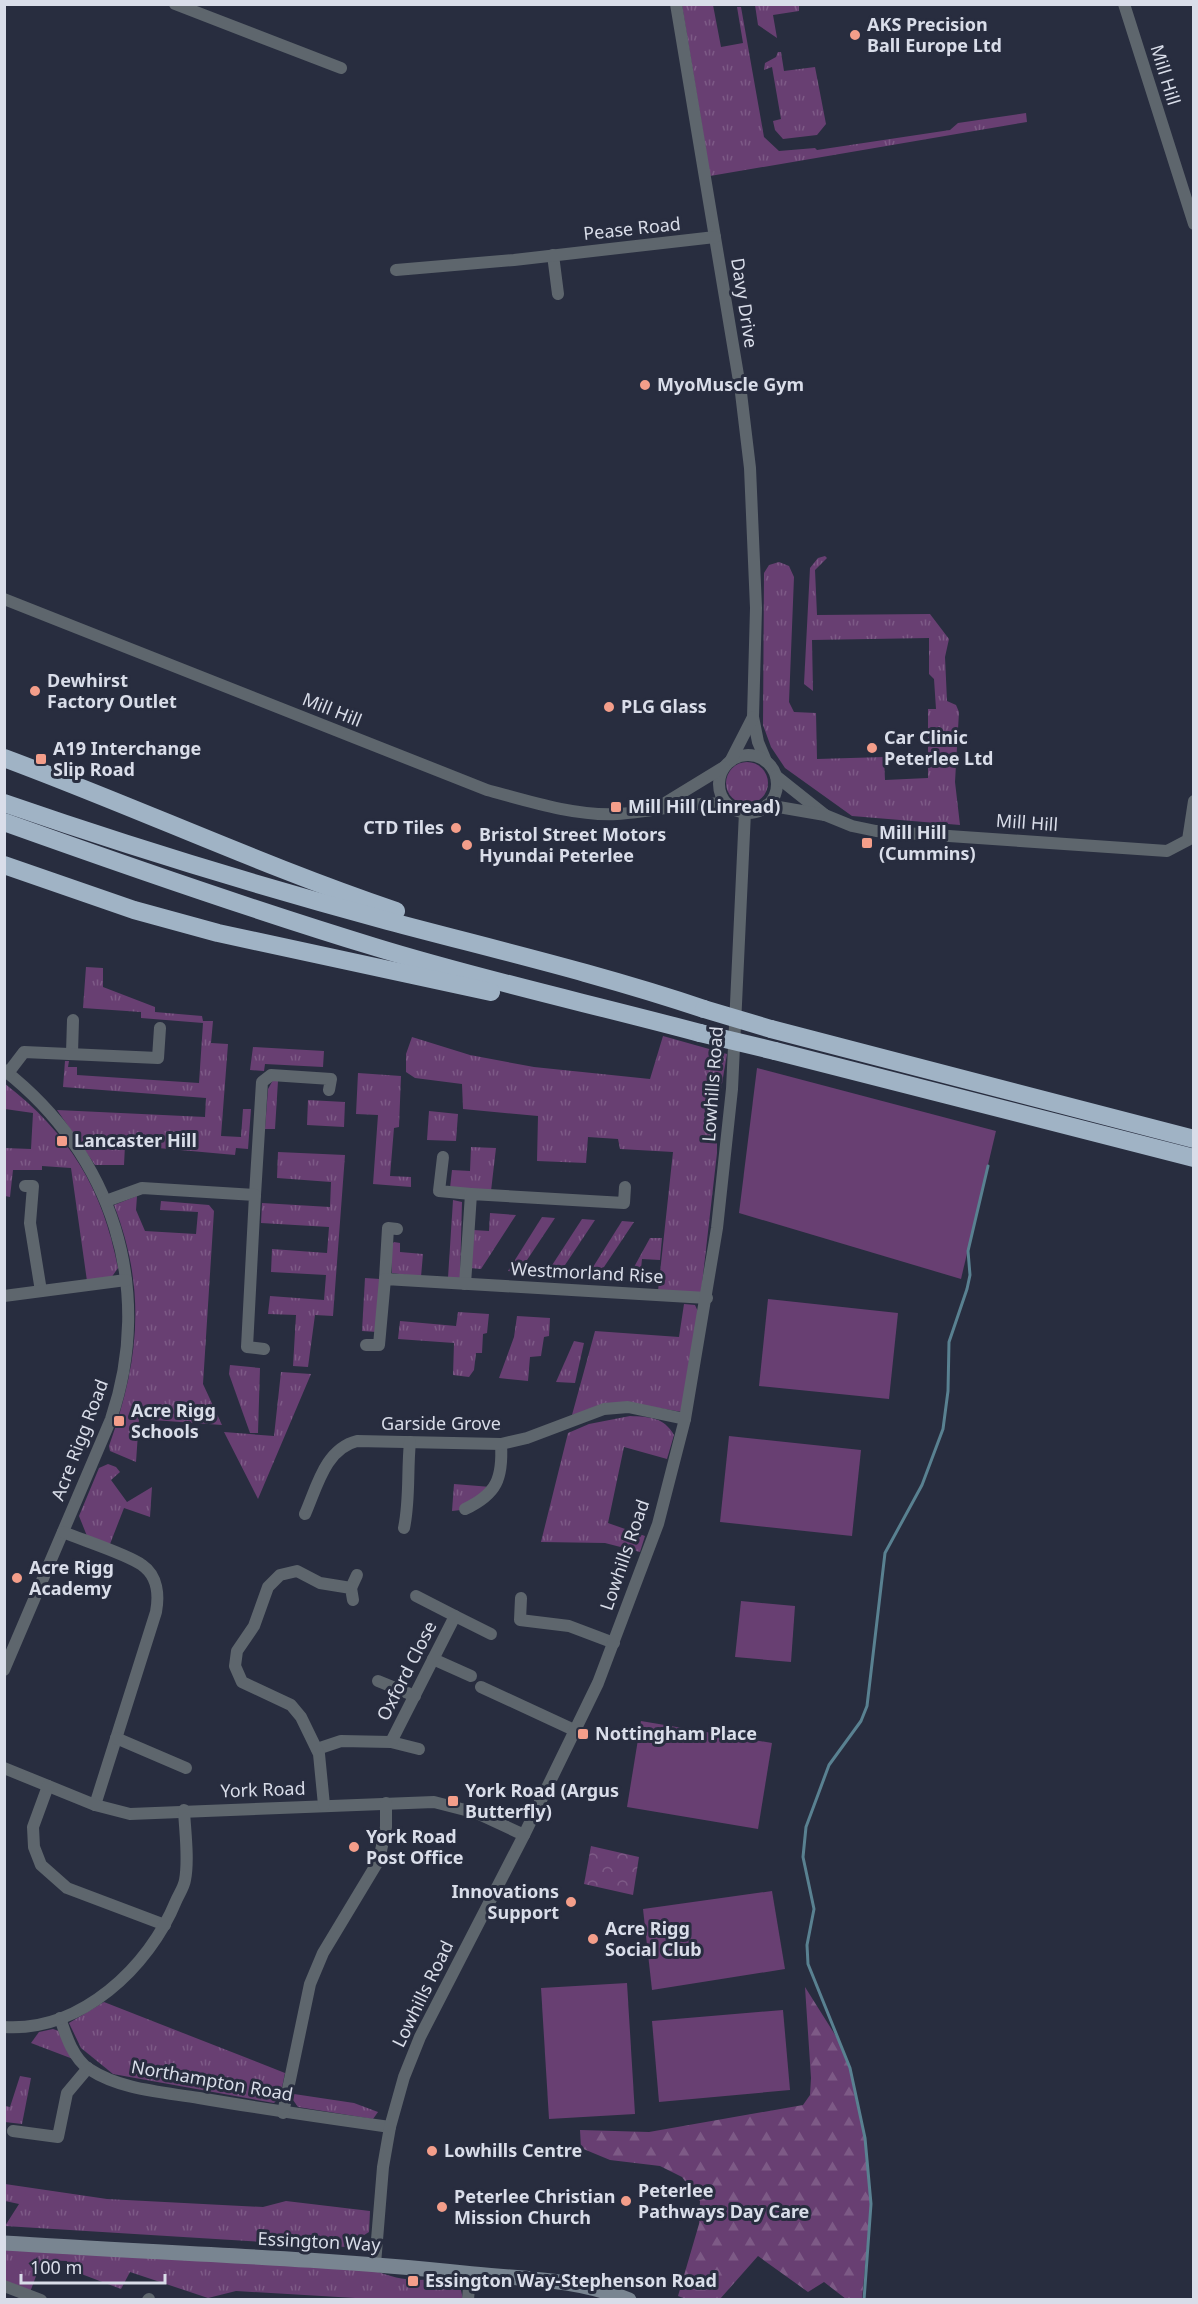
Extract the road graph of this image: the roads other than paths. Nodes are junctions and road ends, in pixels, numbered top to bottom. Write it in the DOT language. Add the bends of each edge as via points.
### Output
graph roads {
  1 [pos="175,4"];
  2 [pos="676,4"];
  3 [pos="1124,4"];
  4 [pos="341,68"];
  5 [pos="1194,224"];
  6 [pos="715,237"];
  7 [pos="553,255"];
  8 [pos="396,270"];
  9 [pos="558,294"];
  10 [pos="4,599"];
  11 [pos="753,717"];
  12 [pos="4,758"];
  13 [pos="766,761"];
  14 [pos="728,763"];
  15 [pos="776,776"];
  16 [pos="1194,801"];
  17 [pos="4,803"];
  18 [pos="727,804"];
  19 [pos="767,805"];
  20 [pos="656,808"];
  21 [pos="745,812"];
  22 [pos="825,816"];
  23 [pos="4,822"];
  24 [pos="4,865"];
  25 [pos="537,959"];
  26 [pos="649,1019"];
  27 [pos="73,1020"];
  28 [pos="160,1028"];
  29 [pos="72,1053"];
  30 [pos="6,1072"];
  31 [pos="329,1090"];
  32 [pos="1194,1139"];
  33 [pos="443,1157"];
  34 [pos="1194,1158"];
  35 [pos="25,1186"];
  36 [pos="625,1187"];
  37 [pos="471,1194"];
  38 [pos="255,1195"];
  39 [pos="106,1201"];
  40 [pos="397,1229"];
  41 [pos="385,1279"];
  42 [pos="126,1280"];
  43 [pos="465,1284"];
  44 [pos="41,1291"];
  45 [pos="4,1296"];
  46 [pos="707,1298"];
  47 [pos="366,1345"];
  48 [pos="264,1349"];
  49 [pos="685,1419"];
  50 [pos="410,1442"];
  51 [pos="501,1444"];
  52 [pos="465,1509"];
  53 [pos="305,1514"];
  54 [pos="404,1528"];
  55 [pos="63,1532"];
  56 [pos="357,1575"];
  57 [pos="416,1596"];
  58 [pos="521,1598"];
  59 [pos="455,1616"];
  60 [pos="491,1634"];
  61 [pos="614,1643"];
  62 [pos="433,1659"];
  63 [pos="4,1670"];
  64 [pos="471,1676"];
  65 [pos="378,1681"];
  66 [pos="481,1687"];
  67 [pos="414,1696"];
  68 [pos="574,1730"];
  69 [pos="116,1738"];
  70 [pos="391,1742"];
  71 [pos="317,1749"];
  72 [pos="419,1749"];
  73 [pos="4,1768"];
  74 [pos="186,1768"];
  75 [pos="48,1786"];
  76 [pos="386,1803"];
  77 [pos="95,1805"];
  78 [pos="324,1805"];
  79 [pos="184,1810"];
  80 [pos="524,1835"];
  81 [pos="165,1925"];
  82 [pos="60,2018"];
  83 [pos="4,2027"];
  84 [pos="88,2068"];
  85 [pos="283,2113"];
  86 [pos="390,2127"];
  87 [pos="13,2131"];
  88 [pos="4,2243"];
  89 [pos="375,2264"];
  90 [pos="470,2274"];
  91 [pos="4,2286"];
  92 [pos="41,2300"];
  93 [pos="468,2300"];
  94 [pos="629,2300"];
  1 -- 4 [label="street"];
  2 -- 6 [label="street, Davy Drive"];
  3 -- 5 [label="street, Mill Hill"];
  6 -- 7 [label="street, Pease Road"];
  6 -- 11 [label="street, Davy Drive" via="750,468 756,608"];
  7 -- 8 [label="street, Pease Road"];
  7 -- 9 [label="street"];
  10 -- 20 [label="street, Mill Hill" via="487,790 615,814"];
  11 -- 13 [label="street, Davy Drive"];
  11 -- 14 [label="street, Davy Drive"];
  12 -- 25 [label="highway" via="301,879 402,914 490,938"];
  13 -- 14 [label="street" via="750,755"];
  13 -- 15 [label="street"];
  14 -- 18 [label="street" via="719,786"];
  14 -- 20 [label="street, Mill Hill"];
  15 -- 19 [label="street" via="775,793"];
  15 -- 22 [label="street, Mill Hill"];
  16 -- 22 [label="street, Mill Hill" via="1188,840 1167,851 876,831"];
  17 -- 25 [label="highway" via="250,882"];
  18 -- 20 [label="street, Mill Hill"];
  18 -- 21 [label="street"];
  19 -- 21 [label="street"];
  19 -- 22 [label="street, Mill Hill"];
  21 -- 46 [label="street, Lowhills Road" via="732,1089"];
  23 -- 26 [label="highway" via="175,883 375,947"];
  24 -- 26 [label="highway" via="134,910 218,933 593,1015"];
  25 -- 32 [label="highway, bridge" via="771,1029"];
  26 -- 34 [label="highway, bridge"];
  27 -- 29 [label="street"];
  28 -- 29 [label="street" via="158,1058"];
  29 -- 30 [label="street" via="24,1052"];
  30 -- 39 [label="street, Acre Rigg Road" via="59,1122"];
  31 -- 38 [label="street" via="331,1079 271,1075 262,1082"];
  33 -- 37 [label="street" via="440,1191"];
  35 -- 44 [label="street" via="33,1186 30,1223"];
  36 -- 37 [label="street" via="624,1203"];
  37 -- 43 [label="street"];
  38 -- 39 [label="street" via="142,1188"];
  38 -- 48 [label="street" via="247,1347"];
  39 -- 42 [label="street, Acre Rigg Road" via="120,1244"];
  40 -- 41 [label="street" via="388,1228"];
  41 -- 43 [label="street, Westmorland Rise"];
  41 -- 47 [label="street" via="380,1346"];
  42 -- 44 [label="street"];
  42 -- 55 [label="street, Acre Rigg Road" via="129,1324 121,1390"];
  43 -- 46 [label="street, Westmorland Rise"];
  44 -- 45 [label="street"];
  46 -- 49 [label="street, Lowhills Road"];
  49 -- 51 [label="street, Garside Grove" via="628,1407 604,1409"];
  49 -- 61 [label="street, Lowhills Road" via="658,1524"];
  50 -- 51 [label="street, Garside Grove"];
  50 -- 53 [label="street, Garside Grove" via="344,1444 332,1454"];
  50 -- 54 [label="street"];
  51 -- 52 [label="street" via="497,1484 483,1501"];
  55 -- 63 [label="street, Acre Rigg Road"];
  55 -- 69 [label="street" via="143,1565 153,1577 159,1595"];
  56 -- 71 [label="street" via="352,1594 297,1571 280,1575 268,1587 254,1626 237,1651 234,1666 242,1682 291,1705"];
  57 -- 59 [label="street"];
  58 -- 61 [label="street" via="520,1620 569,1626"];
  59 -- 60 [label="street, Oxford Close"];
  59 -- 62 [label="street, Oxford Close"];
  61 -- 68 [label="street, Lowhills Road"];
  62 -- 64 [label="street"];
  62 -- 67 [label="street, Oxford Close"];
  65 -- 67 [label="street"];
  66 -- 68 [label="street"];
  67 -- 70 [label="street, Oxford Close"];
  68 -- 80 [label="street, Lowhills Road"];
  69 -- 74 [label="street"];
  69 -- 77 [label="street"];
  70 -- 71 [label="street, Oxford Close" via="341,1741"];
  70 -- 72 [label="street"];
  71 -- 78 [label="street"];
  73 -- 75 [label="street, York Road"];
  75 -- 77 [label="street, York Road"];
  75 -- 81 [label="street" via="33,1827 34,1847 41,1865 67,1888"];
  76 -- 78 [label="street, York Road"];
  76 -- 80 [label="street, York Road" via="434,1802 477,1813"];
  76 -- 85 [label="street" via="379,1860 320,1959 310,1984"];
  77 -- 79 [label="street, York Road" via="130,1814"];
  78 -- 79 [label="street, York Road"];
  79 -- 81 [label="street" via="185,1879"];
  80 -- 86 [label="street, Lowhills Road" via="420,2037"];
  81 -- 82 [label="street" via="127,1974 99,1998"];
  82 -- 83 [label="street" via="27,2027"];
  82 -- 84 [label="street, Northampton Road" via="68,2041"];
  84 -- 85 [label="street, Northampton Road" via="117,2082 158,2092"];
  84 -- 87 [label="street" via="67,2093 58,2137"];
  85 -- 86 [label="street, Northampton Road"];
  86 -- 89 [label="street, Lowhills Road"];
  88 -- 89 [label="street, Essington Way"];
  89 -- 90 [label="street, Essington Way"];
  90 -- 93 [label="street"];
  90 -- 94 [label="street, Essington Way" via="572,2284"];
  91 -- 92 [label="street"];
}
